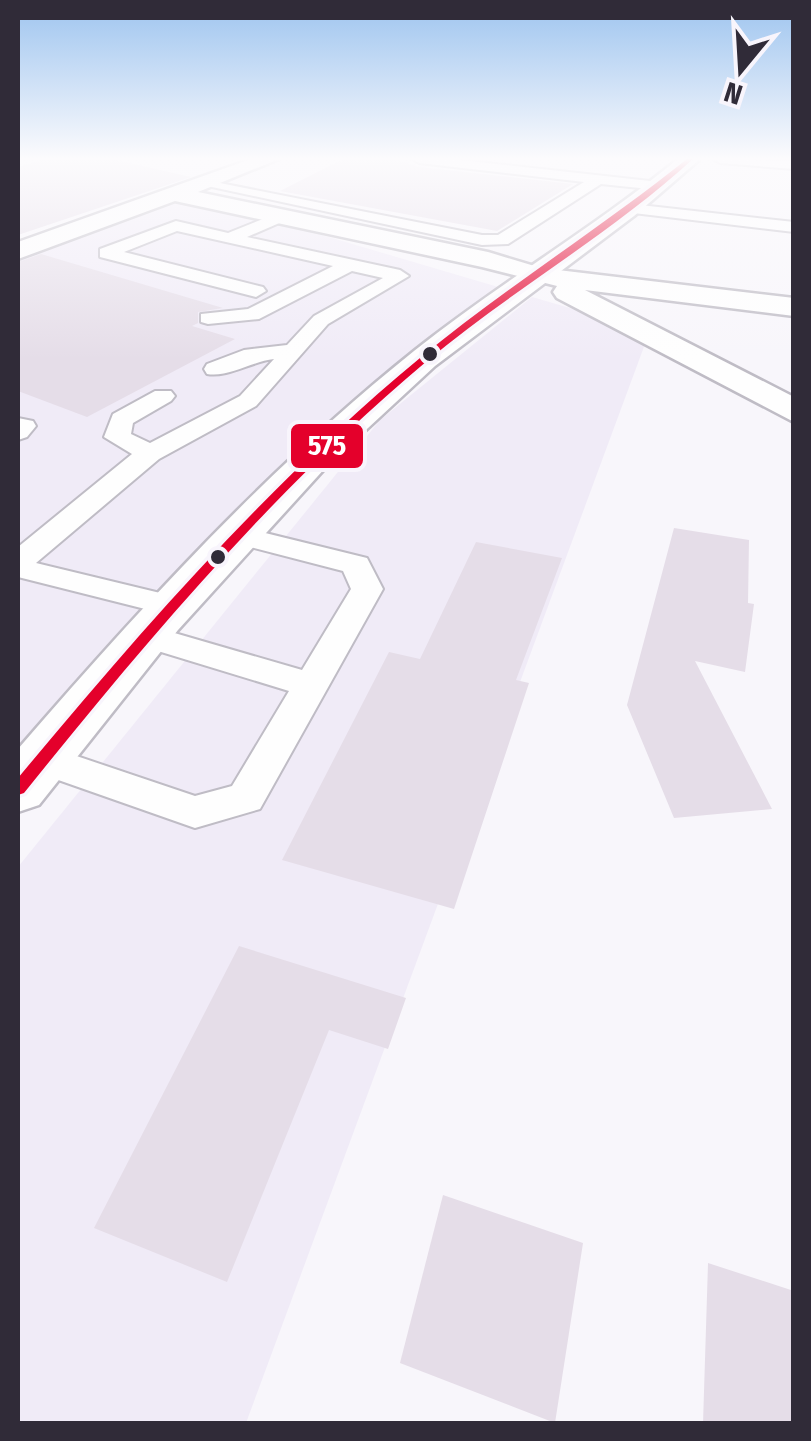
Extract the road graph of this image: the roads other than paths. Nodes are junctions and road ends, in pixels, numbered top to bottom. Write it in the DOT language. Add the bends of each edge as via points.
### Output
graph roads {
  1 [pos="86,226"];
  2 [pos="175,226"];
  3 [pos="177,226"];
  4 [pos="258,226"];
  5 [pos="319,226"];
  6 [pos="414,226"];
  7 [pos="524,226"];
  8 [pos="607,226"];
  9 [pos="229,238"];
  10 [pos="18,251"];
  11 [pos="350,265"];
  12 [pos="538,276"];
  13 [pos="256,291"];
  14 [pos="794,307"];
  15 [pos="208,318"];
  16 [pos="294,352"];
  17 [pos="215,370"];
  18 [pos="163,396"];
  19 [pos="794,410"];
  20 [pos="150,453"];
  21 [pos="237,535"];
  22 [pos="18,565"];
  23 [pos="160,621"];
  24 [pos="311,686"];
  25 [pos="30,774"];
  1 -- 10 [label="street"];
  2 -- 13 [label="lane" via="106,253"];
  3 -- 9 [label="lane"];
  4 -- 9 [label="lane"];
  5 -- 12 [label="street"];
  6 -- 7 [label="lane" via="502,240"];
  8 -- 12 [label="street"];
  9 -- 11 [label="lane"];
  11 -- 15 [label="lane" via="252,315"];
  11 -- 16 [label="lane" via="400,276 322,320"];
  12 -- 14 [label="street"];
  12 -- 19 [label="street"];
  12 -- 21 [label="street" via="350,422"];
  16 -- 17 [label="lane" via="236,357"];
  16 -- 20 [label="lane" via="248,401"];
  18 -- 20 [label="lane" via="122,420 117,437"];
  20 -- 22 [label="lane"];
  21 -- 23 [label="street"];
  21 -- 24 [label="lane" via="356,565 366,589"];
  22 -- 23 [label="lane"];
  23 -- 24 [label="lane"];
  23 -- 25 [label="street"];
  24 -- 25 [label="lane" via="246,798 195,812"];
}
